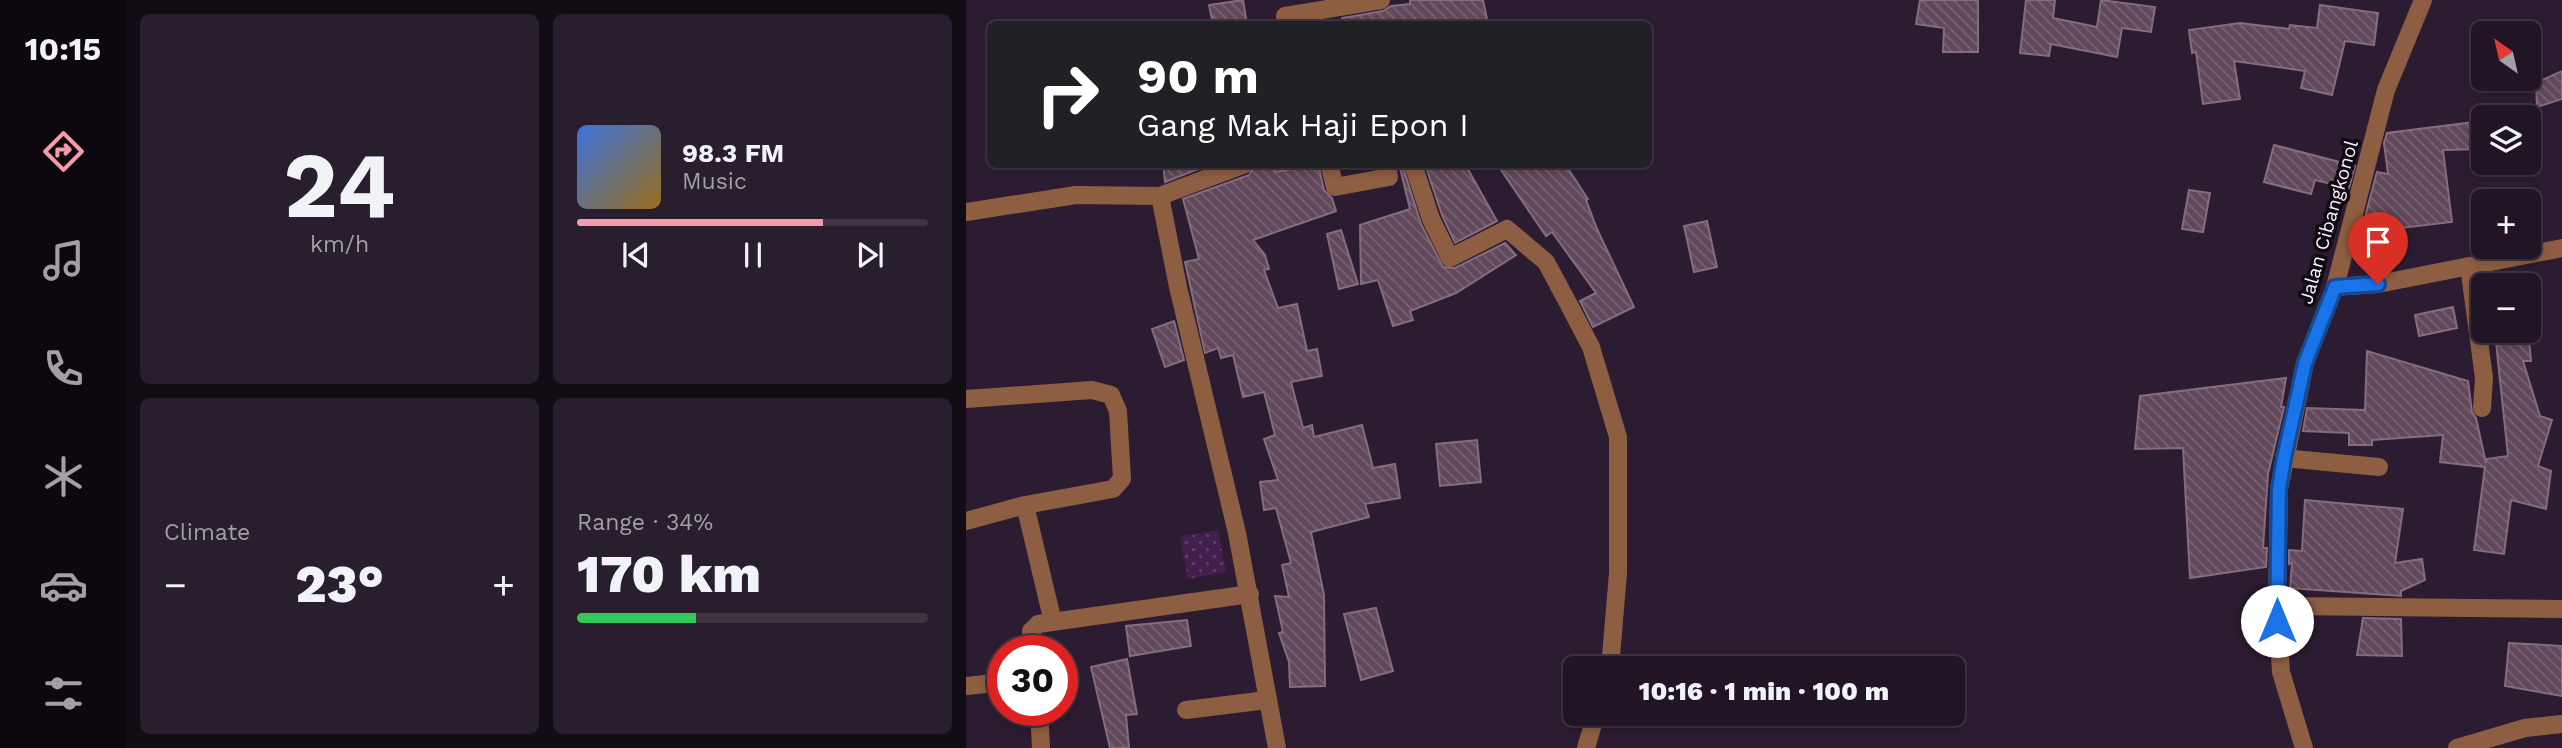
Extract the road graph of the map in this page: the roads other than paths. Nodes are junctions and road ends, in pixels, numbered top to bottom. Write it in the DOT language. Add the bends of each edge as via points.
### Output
graph roads {
  1 [pos="1381,0"];
  2 [pos="2423,0"];
  3 [pos="1285,13"];
  4 [pos="1235,168"];
  5 [pos="1330,168"];
  6 [pos="1388,168"];
  7 [pos="1414,168"];
  8 [pos="1160,197"];
  9 [pos="966,212"];
  10 [pos="2562,248"];
  11 [pos="2469,266"];
  12 [pos="2335,287"];
  13 [pos="966,399"];
  14 [pos="2482,408"];
  15 [pos="2284,458"];
  16 [pos="2379,467"];
  17 [pos="1025,505"];
  18 [pos="966,521"];
  19 [pos="1250,594"];
  20 [pos="2277,606"];
  21 [pos="2562,609"];
  22 [pos="1053,622"];
  23 [pos="1032,635"];
  24 [pos="1611,656"];
  25 [pos="987,684"];
  26 [pos="966,686"];
  27 [pos="1267,700"];
  28 [pos="1186,710"];
  29 [pos="2562,724"];
  30 [pos="1040,726"];
  31 [pos="1592,726"];
  32 [pos="1041,748"];
  33 [pos="1277,748"];
  34 [pos="1586,748"];
  35 [pos="2304,748"];
  36 [pos="2457,748"];
  1 -- 3 [label="street"];
  2 -- 12 [label="street, Jalan Cibangkonol" via="2386,90"];
  4 -- 8 [label="street"];
  5 -- 6 [label="street" via="1335,187 1389,177"];
  7 -- 24 [label="street" via="1450,258 1507,229 1546,262 1591,347 1618,437 1618,573"];
  8 -- 9 [label="street" via="1076,195"];
  8 -- 19 [label="street"];
  10 -- 11 [label="street"];
  11 -- 12 [label="street" via="2378,284"];
  11 -- 14 [label="street" via="2484,378"];
  12 -- 15 [label="street, Jalan Cibangkonol" via="2305,363"];
  13 -- 17 [label="street" via="1092,390 1111,395 1118,411 1122,479 1113,489"];
  15 -- 16 [label="street"];
  15 -- 20 [label="street, Jalan Cibangkonol" via="2279,489"];
  17 -- 18 [label="street"];
  17 -- 22 [label="street"];
  19 -- 22 [label="street"];
  19 -- 27 [label="street"];
  20 -- 21 [label="street"];
  20 -- 35 [label="street, Jalan Cibangkonol" via="2281,672"];
  22 -- 23 [label="street" via="1034,626"];
  25 -- 26 [label="street"];
  27 -- 28 [label="street"];
  27 -- 33 [label="street"];
  29 -- 36 [label="street" via="2525,728"];
  30 -- 32 [label="street"];
  31 -- 34 [label="street"];
}
